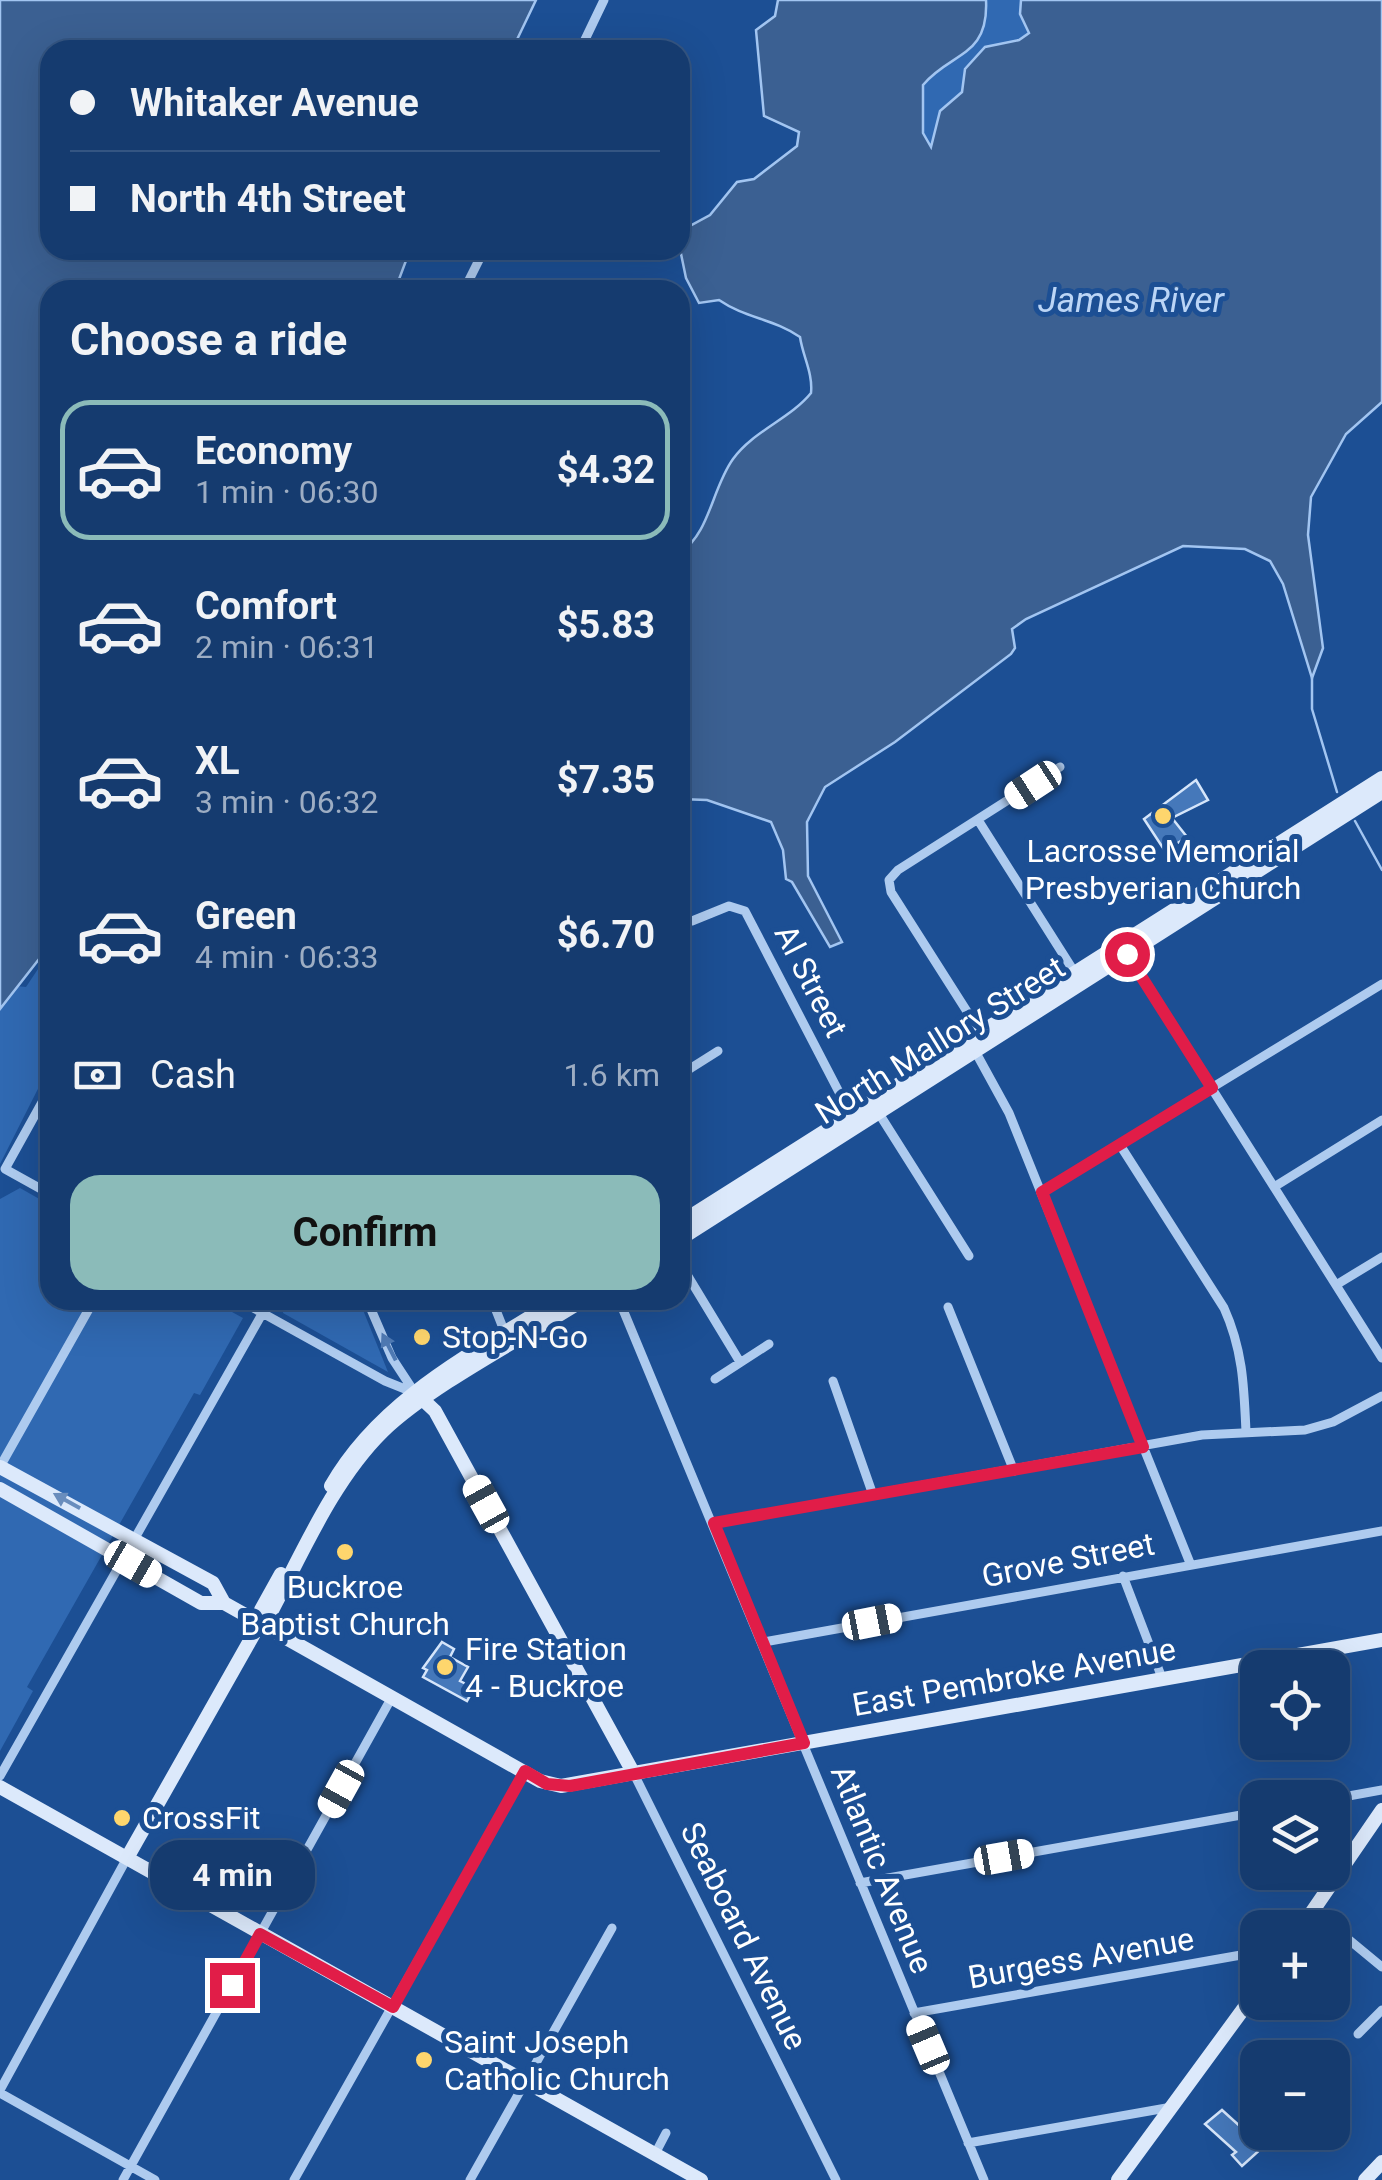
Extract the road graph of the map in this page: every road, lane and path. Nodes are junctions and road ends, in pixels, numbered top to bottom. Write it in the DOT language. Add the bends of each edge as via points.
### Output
graph roads {
  1 [pos="604,0"];
  2 [pos="585,40"];
  3 [pos="1060,767"];
  4 [pos="1382,778"];
  5 [pos="1382,792"];
  6 [pos="978,820"];
  7 [pos="692,922"];
  8 [pos="1124,950"];
  9 [pos="1075,973"];
  10 [pos="1382,984"];
  11 [pos="981,1042"];
  12 [pos="718,1051"];
  13 [pos="690,1069"];
  14 [pos="1212,1088"];
  15 [pos="40,1106"];
  16 [pos="878,1112"];
  17 [pos="853,1120"];
  18 [pos="1382,1120"];
  19 [pos="1120,1145"];
  20 [pos="1274,1187"];
  21 [pos="40,1188"];
  22 [pos="1042,1192"];
  23 [pos="690,1217"];
  24 [pos="690,1232"];
  25 [pos="969,1256"];
  26 [pos="1382,1257"];
  27 [pos="690,1280"];
  28 [pos="1336,1285"];
  29 [pos="948,1307"];
  30 [pos="88,1310"];
  31 [pos="257,1310"];
  32 [pos="371,1310"];
  33 [pos="496,1310"];
  34 [pos="542,1310"];
  35 [pos="566,1310"];
  36 [pos="623,1310"];
  37 [pos="261,1312"];
  38 [pos="506,1333"];
  39 [pos="770,1344"];
  40 [pos="1382,1358"];
  41 [pos="740,1362"];
  42 [pos="715,1379"];
  43 [pos="832,1381"];
  44 [pos="420,1396"];
  45 [pos="1382,1396"];
  46 [pos="1246,1432"];
  47 [pos="1143,1447"];
  48 [pos="1,1466"];
  49 [pos="1014,1471"];
  50 [pos="0,1489"];
  51 [pos="873,1495"];
  52 [pos="714,1523"];
  53 [pos="1382,1531"];
  54 [pos="133,1538"];
  55 [pos="122,1558"];
  56 [pos="1190,1562"];
  57 [pos="1124,1576"];
  58 [pos="224,1603"];
  59 [pos="260,1623"];
  60 [pos="1382,1640"];
  61 [pos="764,1642"];
  62 [pos="1162,1678"];
  63 [pos="392,1697"];
  64 [pos="804,1743"];
  65 [pos="525,1771"];
  66 [pos="634,1774"];
  67 [pos="0,1776"];
  68 [pos="0,1787"];
  69 [pos="1382,1790"];
  70 [pos="1350,1796"];
  71 [pos="1382,1810"];
  72 [pos="1240,1815"];
  73 [pos="127,1858"];
  74 [pos="860,1883"];
  75 [pos="1314,1910"];
  76 [pos="612,1928"];
  77 [pos="260,1934"];
  78 [pos="1350,1940"];
  79 [pos="1240,1955"];
  80 [pos="1382,1966"];
  81 [pos="393,2007"];
  82 [pos="1382,2010"];
  83 [pos="914,2012"];
  84 [pos="1240,2014"];
  85 [pos="1358,2034"];
  86 [pos="525,2082"];
  87 [pos="0,2091"];
  88 [pos="1173,2107"];
  89 [pos="666,2133"];
  90 [pos="968,2143"];
  91 [pos="654,2154"];
  92 [pos="1382,2162"];
  93 [pos="130,2166"];
  94 [pos="122,2180"];
  95 [pos="155,2180"];
  96 [pos="294,2180"];
  97 [pos="470,2180"];
  98 [pos="701,2180"];
  99 [pos="836,2180"];
  100 [pos="984,2180"];
  101 [pos="1118,2180"];
  102 [pos="1365,2180"];
  1 -- 2 [label="street"];
  3 -- 6 [label="street"];
  4 -- 8 [label="main road, North Mallory Street"];
  5 -- 8 [label="main road, North Mallory Street"];
  6 -- 9 [label="street"];
  6 -- 11 [label="street" via="898,870 889,886"];
  7 -- 17 [label="street, Al Street" via="729,906 745,911"];
  8 -- 9 [label="main road, North Mallory Street"];
  8 -- 11 [label="main road, North Mallory Street"];
  8 -- 14 [label="street"];
  9 -- 11 [label="main road, North Mallory Street"];
  10 -- 14 [label="street"];
  11 -- 16 [label="main road, North Mallory Street"];
  11 -- 17 [label="main road, North Mallory Street"];
  11 -- 22 [label="street"];
  12 -- 13 [label="street"];
  14 -- 19 [label="street"];
  14 -- 20 [label="street"];
  15 -- 21 [label="street" via="5,1169"];
  16 -- 17 [label="main road, North Mallory Street"];
  16 -- 25 [label="street"];
  17 -- 23 [label="main road, North Mallory Street"];
  17 -- 24 [label="main road, North Mallory Street"];
  18 -- 20 [label="street"];
  19 -- 22 [label="street"];
  19 -- 46 [label="street" via="1236,1334"];
  20 -- 28 [label="street"];
  22 -- 47 [label="street"];
  26 -- 28 [label="street"];
  27 -- 41 [label="street"];
  28 -- 40 [label="street"];
  29 -- 49 [label="street"];
  30 -- 48 [label="street"];
  31 -- 37 [label="street"];
  44 -- 32 [label="street, Seaboard Avenue, one-way" via="392,1358"];
  33 -- 38 [label="street"];
  34 -- 38 [label="main road"];
  35 -- 44 [label="main road"];
  36 -- 52 [label="street, Atlantic Avenue"];
  37 -- 44 [label="street"];
  37 -- 54 [label="street"];
  38 -- 44 [label="main road"];
  39 -- 41 [label="street"];
  41 -- 42 [label="street"];
  43 -- 51 [label="street"];
  44 -- 59 [label="main road" via="352,1469"];
  44 -- 66 [label="main road, Seaboard Avenue"];
  45 -- 46 [label="street" via="1319,1427"];
  46 -- 47 [label="street"];
  47 -- 49 [label="street"];
  47 -- 56 [label="street"];
  54 -- 48 [label="main road, East Pembroke Avenue, one-way"];
  49 -- 51 [label="street"];
  50 -- 55 [label="main road, East Pembroke Avenue"];
  51 -- 52 [label="street"];
  52 -- 61 [label="street, Atlantic Avenue"];
  53 -- 56 [label="street, Grove Street"];
  54 -- 55 [label="street"];
  54 -- 58 [label="main road, East Pembroke Avenue" via="212,1583"];
  55 -- 58 [label="main road, East Pembroke Avenue" via="200,1602"];
  55 -- 67 [label="street"];
  56 -- 57 [label="street, Grove Street"];
  57 -- 61 [label="street, Grove Street"];
  57 -- 62 [label="street"];
  58 -- 59 [label="main road, East Pembroke Avenue"];
  59 -- 63 [label="main road, East Pembroke Avenue"];
  59 -- 73 [label="main road"];
  60 -- 62 [label="main road, East Pembroke Avenue"];
  61 -- 64 [label="street, Atlantic Avenue"];
  62 -- 64 [label="main road, East Pembroke Avenue"];
  63 -- 65 [label="main road, East Pembroke Avenue"];
  63 -- 77 [label="street"];
  64 -- 66 [label="main road, East Pembroke Avenue"];
  64 -- 74 [label="street, Atlantic Avenue"];
  65 -- 66 [label="main road, East Pembroke Avenue" via="561,1786"];
  65 -- 81 [label="street"];
  66 -- 99 [label="street, Seaboard Avenue"];
  68 -- 73 [label="main road"];
  69 -- 70 [label="street"];
  71 -- 75 [label="main road"];
  72 -- 74 [label="street"];
  73 -- 77 [label="main road"];
  73 -- 87 [label="street"];
  74 -- 83 [label="street, Atlantic Avenue"];
  76 -- 86 [label="street"];
  77 -- 81 [label="main road"];
  77 -- 93 [label="street"];
  78 -- 80 [label="street"];
  79 -- 83 [label="street, Burgess Avenue"];
  81 -- 86 [label="main road"];
  81 -- 96 [label="street"];
  82 -- 85 [label="street"];
  83 -- 90 [label="street, Atlantic Avenue"];
  84 -- 88 [label="main road"];
  86 -- 91 [label="main road"];
  86 -- 97 [label="street"];
  87 -- 93 [label="street"];
  88 -- 90 [label="street"];
  88 -- 101 [label="main road"];
  89 -- 91 [label="street"];
  90 -- 100 [label="street, Atlantic Avenue"];
  91 -- 98 [label="main road"];
  92 -- 102 [label="main road"];
  93 -- 94 [label="street"];
  93 -- 95 [label="street"];
}
